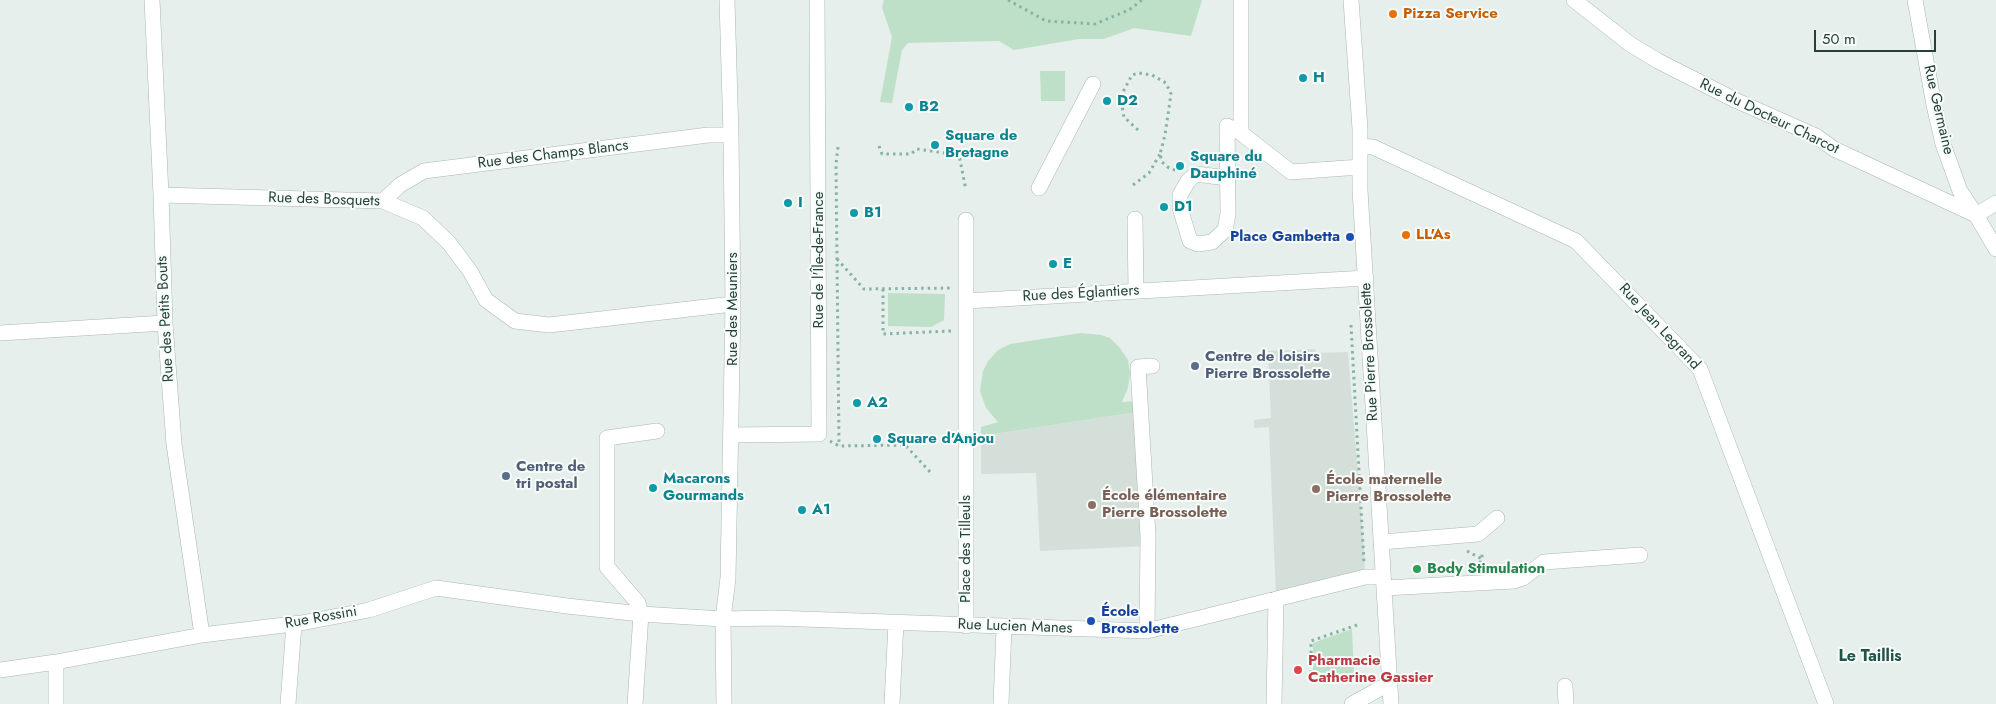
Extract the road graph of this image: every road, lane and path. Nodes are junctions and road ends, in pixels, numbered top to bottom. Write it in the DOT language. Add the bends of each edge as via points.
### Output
graph roads {
  1 [pos="152,0"];
  2 [pos="726,0"];
  3 [pos="817,0"];
  4 [pos="1008,0"];
  5 [pos="1142,0"];
  6 [pos="1241,0"];
  7 [pos="1351,0"];
  8 [pos="1574,0"];
  9 [pos="1915,0"];
  10 [pos="1093,84"];
  11 [pos="1138,130"];
  12 [pos="1241,132"];
  13 [pos="731,135"];
  14 [pos="879,146"];
  15 [pos="1360,146"];
  16 [pos="838,147"];
  17 [pos="1160,154"];
  18 [pos="1360,167"];
  19 [pos="1196,174"];
  20 [pos="1227,178"];
  21 [pos="1133,185"];
  22 [pos="1040,188"];
  23 [pos="966,190"];
  24 [pos="161,195"];
  25 [pos="383,201"];
  26 [pos="1996,203"];
  27 [pos="1976,215"];
  28 [pos="1135,219"];
  29 [pos="966,220"];
  30 [pos="1996,249"];
  31 [pos="837,258"];
  32 [pos="1366,278"];
  33 [pos="883,288"];
  34 [pos="1136,290"];
  35 [pos="966,294"];
  36 [pos="734,304"];
  37 [pos="165,323"];
  38 [pos="966,331"];
  39 [pos="0,333"];
  40 [pos="1152,366"];
  41 [pos="657,431"];
  42 [pos="819,434"];
  43 [pos="732,435"];
  44 [pos="838,446"];
  45 [pos="931,473"];
  46 [pos="1497,518"];
  47 [pos="1363,533"];
  48 [pos="1382,542"];
  49 [pos="1640,555"];
  50 [pos="1365,569"];
  51 [pos="1383,583"];
  52 [pos="1276,598"];
  53 [pos="641,614"];
  54 [pos="723,619"];
  55 [pos="896,622"];
  56 [pos="294,624"];
  57 [pos="1357,625"];
  58 [pos="966,626"];
  59 [pos="1004,627"];
  60 [pos="1146,631"];
  61 [pos="202,635"];
  62 [pos="56,662"];
  63 [pos="0,670"];
  64 [pos="1361,679"];
  65 [pos="1390,683"];
  66 [pos="1565,686"];
  67 [pos="56,704"];
  68 [pos="288,704"];
  69 [pos="635,704"];
  70 [pos="724,704"];
  71 [pos="892,704"];
  72 [pos="1001,704"];
  73 [pos="1274,704"];
  74 [pos="1352,704"];
  75 [pos="1391,704"];
  76 [pos="1566,704"];
  77 [pos="1826,704"];
  1 -- 24 [label="street, Rue des Petits Bouts"];
  2 -- 13 [label="street, Rue des Meuniers"];
  3 -- 42 [label="street, Rue de l'Île-de-France"];
  4 -- 5 [label="path" via="1046,21 1094,24 1129,10"];
  6 -- 12 [label="street"];
  7 -- 15 [label="street, Rue Pierre Brossolette"];
  8 -- 27 [label="street, Rue du Docteur Charcot" via="1658,62"];
  9 -- 27 [label="street, Rue Germaine" via="1943,144 1960,191"];
  10 -- 22 [label="street"];
  11 -- 17 [label="path" via="1124,117 1121,100 1132,75 1139,73 1166,82 1171,94"];
  12 -- 18 [label="street" via="1291,172"];
  12 -- 20 [label="street" via="1227,126"];
  13 -- 25 [label="street, Rue des Champs Blancs" via="708,135 424,171 400,185"];
  13 -- 36 [label="street, Rue des Meuniers"];
  14 -- 23 [label="path" via="882,154 911,154 917,149 959,155"];
  15 -- 18 [label="street, Rue Pierre Brossolette"];
  15 -- 77 [label="street, Rue Jean Legrand" via="1373,146 1576,241 1700,369"];
  16 -- 31 [label="path"];
  17 -- 19 [label="path" via="1162,162 1169,168"];
  17 -- 21 [label="path" via="1149,173"];
  18 -- 32 [label="street, Rue Pierre Brossolette"];
  19 -- 20 [label="street"];
  19 -- 20 [label="street" via="1180,195 1180,208 1190,241 1198,244 1212,242 1225,230"];
  24 -- 25 [label="street, Rue des Bosquets"];
  24 -- 37 [label="street, Rue des Petits Bouts"];
  25 -- 36 [label="street, Rue des Bosquets" via="423,218 449,243 486,300 515,321 549,324"];
  26 -- 27 [label="street"];
  27 -- 30 [label="street, Rue Germaine"];
  28 -- 34 [label="street"];
  29 -- 35 [label="street"];
  31 -- 33 [label="path" via="864,289"];
  31 -- 44 [label="path"];
  32 -- 34 [label="street, Rue des Églantiers"];
  32 -- 48 [label="street, Rue Pierre Brossolette"];
  33 -- 35 [label="path"];
  33 -- 38 [label="path" via="883,334"];
  34 -- 35 [label="street, Rue des Églantiers"];
  35 -- 38 [label="street"];
  36 -- 43 [label="street, Rue des Meuniers"];
  37 -- 39 [label="street"];
  37 -- 61 [label="street, Rue des Petits Bouts" via="174,444"];
  38 -- 58 [label="street, Place des Tilleuls"];
  40 -- 60 [label="street" via="1138,367 1148,536"];
  41 -- 53 [label="street" via="607,438 607,567 638,603"];
  42 -- 43 [label="street"];
  42 -- 44 [label="path"];
  43 -- 54 [label="street, Rue des Meuniers" via="728,578"];
  44 -- 45 [label="path" via="905,445"];
  46 -- 48 [label="street" via="1478,534"];
  47 -- 50 [label="path"];
  48 -- 51 [label="street, Rue Pierre Brossolette"];
  49 -- 51 [label="street, Rue Lucien Manes" via="1544,562 1524,578 1514,581"];
  51 -- 52 [label="street, Rue Lucien Manes" via="1365,577"];
  51 -- 65 [label="street, Rue Pierre Brossolette"];
  52 -- 60 [label="street, Rue Lucien Manes"];
  52 -- 73 [label="street"];
  53 -- 54 [label="street, Rue Lucien Manes"];
  53 -- 56 [label="street, Rue Rossini" via="436,588 369,610"];
  53 -- 69 [label="street"];
  54 -- 55 [label="street, Rue Lucien Manes"];
  54 -- 70 [label="street, Rue des Meuniers"];
  55 -- 58 [label="street, Rue Lucien Manes"];
  55 -- 71 [label="street"];
  56 -- 61 [label="street, Rue Rossini"];
  56 -- 68 [label="street"];
  57 -- 64 [label="path" via="1311,641 1311,675"];
  58 -- 59 [label="street, Rue Lucien Manes"];
  59 -- 60 [label="street, Rue Lucien Manes"];
  59 -- 72 [label="street"];
  61 -- 62 [label="street, Rue Rossini"];
  62 -- 63 [label="street, Rue Rossini"];
  62 -- 67 [label="street"];
  65 -- 74 [label="street"];
  65 -- 75 [label="street, Rue Pierre Brossolette"];
  66 -- 76 [label="street"];
}
